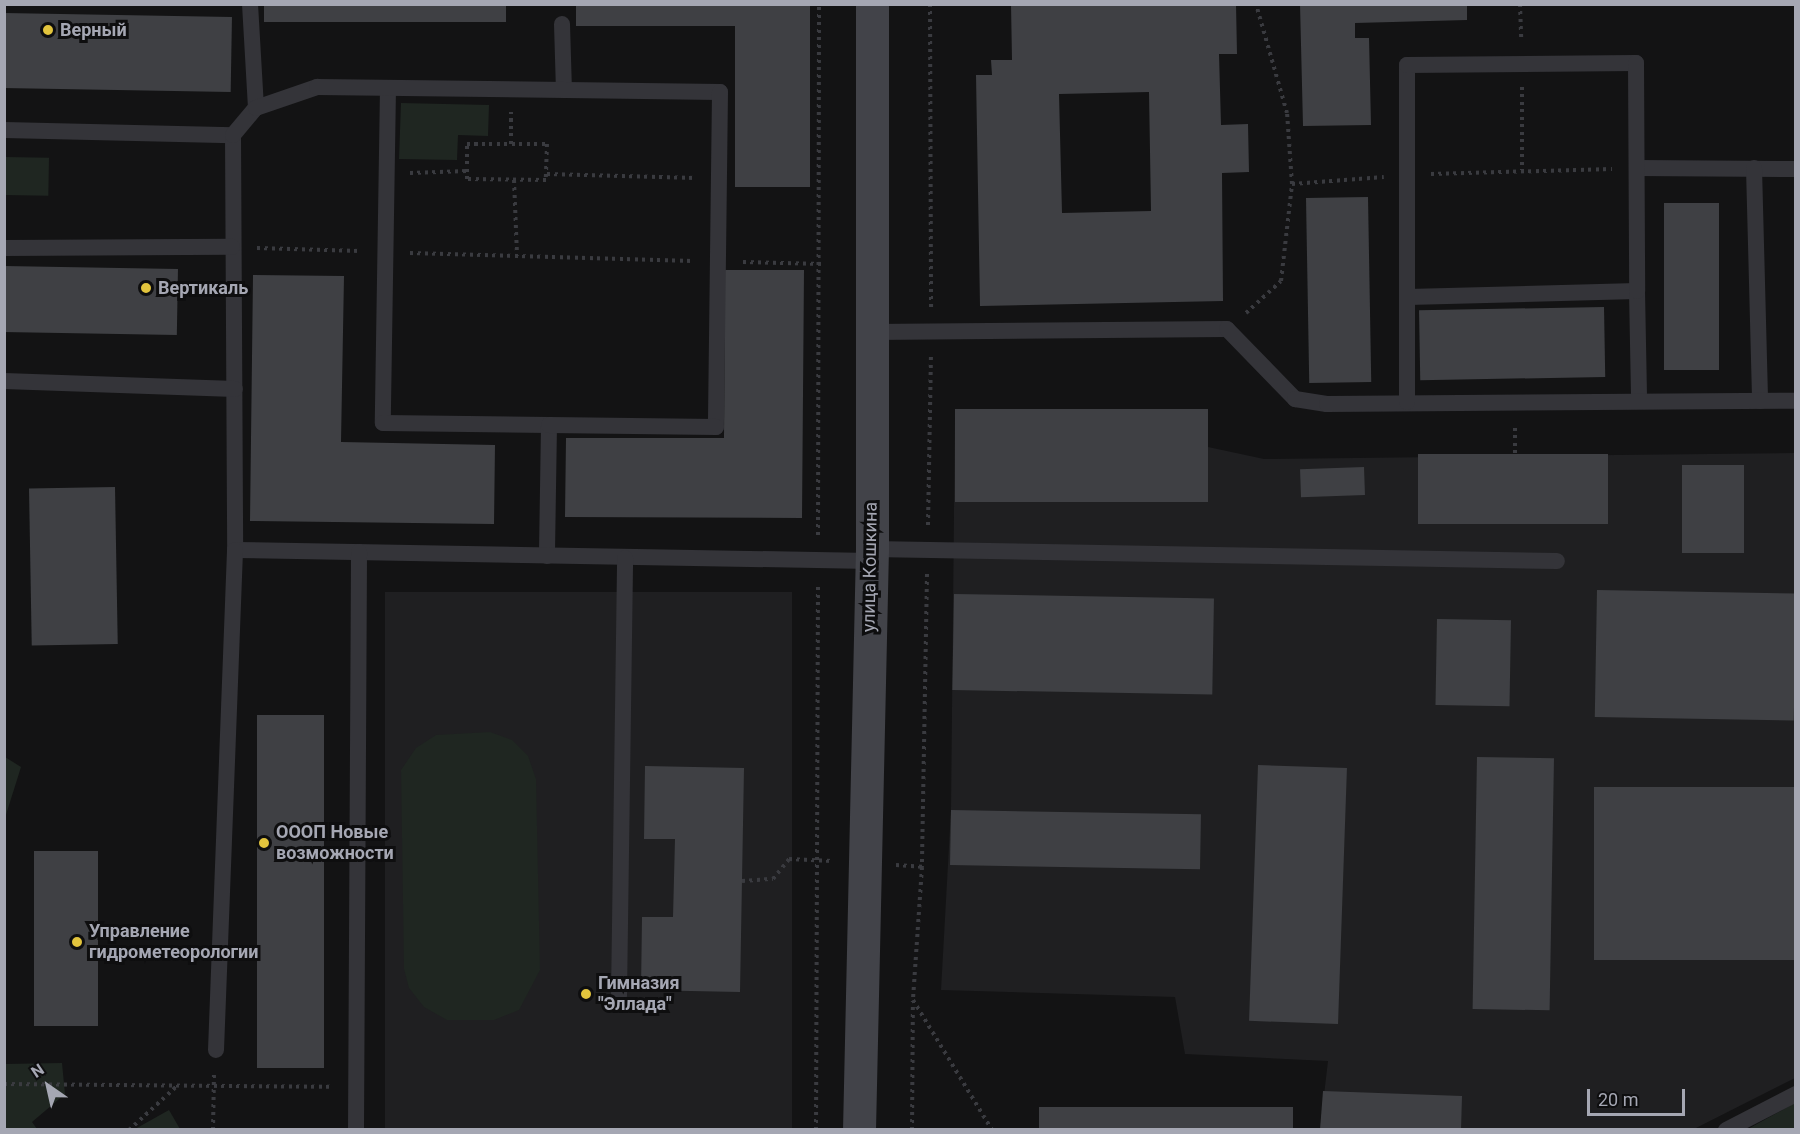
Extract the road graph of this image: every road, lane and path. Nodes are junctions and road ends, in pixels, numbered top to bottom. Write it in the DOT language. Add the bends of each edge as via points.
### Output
graph roads {
  1 [pos="250,4"];
  2 [pos="872,4"];
  3 [pos="1256,4"];
  4 [pos="562,24"];
  5 [pos="388,88"];
  6 [pos="564,90"];
  7 [pos="256,108"];
  8 [pos="4,130"];
  9 [pos="233,135"];
  10 [pos="1637,168"];
  11 [pos="1754,168"];
  12 [pos="1796,169"];
  13 [pos="467,171"];
  14 [pos="386,174"];
  15 [pos="547,174"];
  16 [pos="1408,175"];
  17 [pos="720,179"];
  18 [pos="514,180"];
  19 [pos="1292,184"];
  20 [pos="232,247"];
  21 [pos="4,248"];
  22 [pos="383,252"];
  23 [pos="517,256"];
  24 [pos="718,262"];
  25 [pos="823,264"];
  26 [pos="1637,291"];
  27 [pos="1408,297"];
  28 [pos="1227,329"];
  29 [pos="873,332"];
  30 [pos="4,381"];
  31 [pos="235,389"];
  32 [pos="1639,399"];
  33 [pos="1760,400"];
  34 [pos="1796,401"];
  35 [pos="1407,402"];
  36 [pos="549,425"];
  37 [pos="1515,435"];
  38 [pos="1515,454"];
  39 [pos="234,549"];
  40 [pos="359,552"];
  41 [pos="871,555"];
  42 [pos="547,556"];
  43 [pos="625,558"];
  44 [pos="1557,561"];
  45 [pos="789,859"];
  46 [pos="742,881"];
  47 [pos="619,996"];
  48 [pos="913,1000"];
  49 [pos="216,1050"];
  50 [pos="4,1084"];
  51 [pos="177,1086"];
  52 [pos="213,1086"];
  53 [pos="356,1087"];
  54 [pos="1796,1094"];
  55 [pos="129,1130"];
  56 [pos="213,1130"];
  57 [pos="356,1130"];
  58 [pos="859,1130"];
  59 [pos="912,1130"];
  60 [pos="1726,1130"];
  1 -- 7 [label="lane"];
  2 -- 29 [label="main road, улица Кошкина"];
  3 -- 19 [label="path" via="1287,113"];
  4 -- 6 [label="lane"];
  5 -- 6 [label="lane"];
  5 -- 7 [label="lane" via="317,87"];
  5 -- 14 [label="lane"];
  6 -- 17 [label="lane" via="720,92"];
  7 -- 9 [label="lane"];
  8 -- 9 [label="lane"];
  9 -- 20 [label="lane"];
  10 -- 11 [label="lane"];
  10 -- 16 [label="path"];
  10 -- 16 [label="lane" via="1635,63 1407,66"];
  10 -- 26 [label="lane"];
  11 -- 12 [label="lane"];
  11 -- 33 [label="lane"];
  13 -- 14 [label="path"];
  13 -- 15 [label="path" via="467,144 547,144"];
  13 -- 18 [label="path" via="467,179"];
  14 -- 22 [label="lane"];
  15 -- 17 [label="path"];
  15 -- 18 [label="path" via="546,180"];
  16 -- 19 [label="path"];
  16 -- 27 [label="lane"];
  17 -- 24 [label="lane"];
  18 -- 23 [label="path"];
  19 -- 28 [label="path" via="1281,281"];
  20 -- 21 [label="lane"];
  20 -- 22 [label="path"];
  20 -- 31 [label="lane"];
  22 -- 23 [label="path"];
  22 -- 36 [label="lane" via="383,423"];
  23 -- 24 [label="path"];
  24 -- 25 [label="path"];
  24 -- 36 [label="lane" via="716,427"];
  26 -- 27 [label="lane"];
  26 -- 32 [label="lane"];
  27 -- 35 [label="lane"];
  28 -- 29 [label="lane"];
  28 -- 35 [label="lane" via="1294,399 1327,404"];
  29 -- 41 [label="main road, улица Кошкина"];
  30 -- 31 [label="lane"];
  31 -- 39 [label="lane"];
  32 -- 33 [label="lane"];
  32 -- 35 [label="lane"];
  33 -- 34 [label="lane"];
  36 -- 42 [label="lane"];
  37 -- 38 [label="path"];
  39 -- 40 [label="lane"];
  39 -- 49 [label="lane"];
  40 -- 42 [label="lane"];
  40 -- 53 [label="lane"];
  41 -- 43 [label="lane"];
  41 -- 44 [label="lane"];
  41 -- 58 [label="main road, улица Кошкина"];
  42 -- 43 [label="lane"];
  43 -- 47 [label="lane"];
  45 -- 46 [label="path" via="773,879"];
  48 -- 59 [label="path"];
  50 -- 51 [label="path"];
  51 -- 52 [label="path"];
  51 -- 55 [label="path"];
  52 -- 53 [label="path"];
  52 -- 56 [label="path"];
  53 -- 57 [label="lane"];
  54 -- 60 [label="lane"];
}
